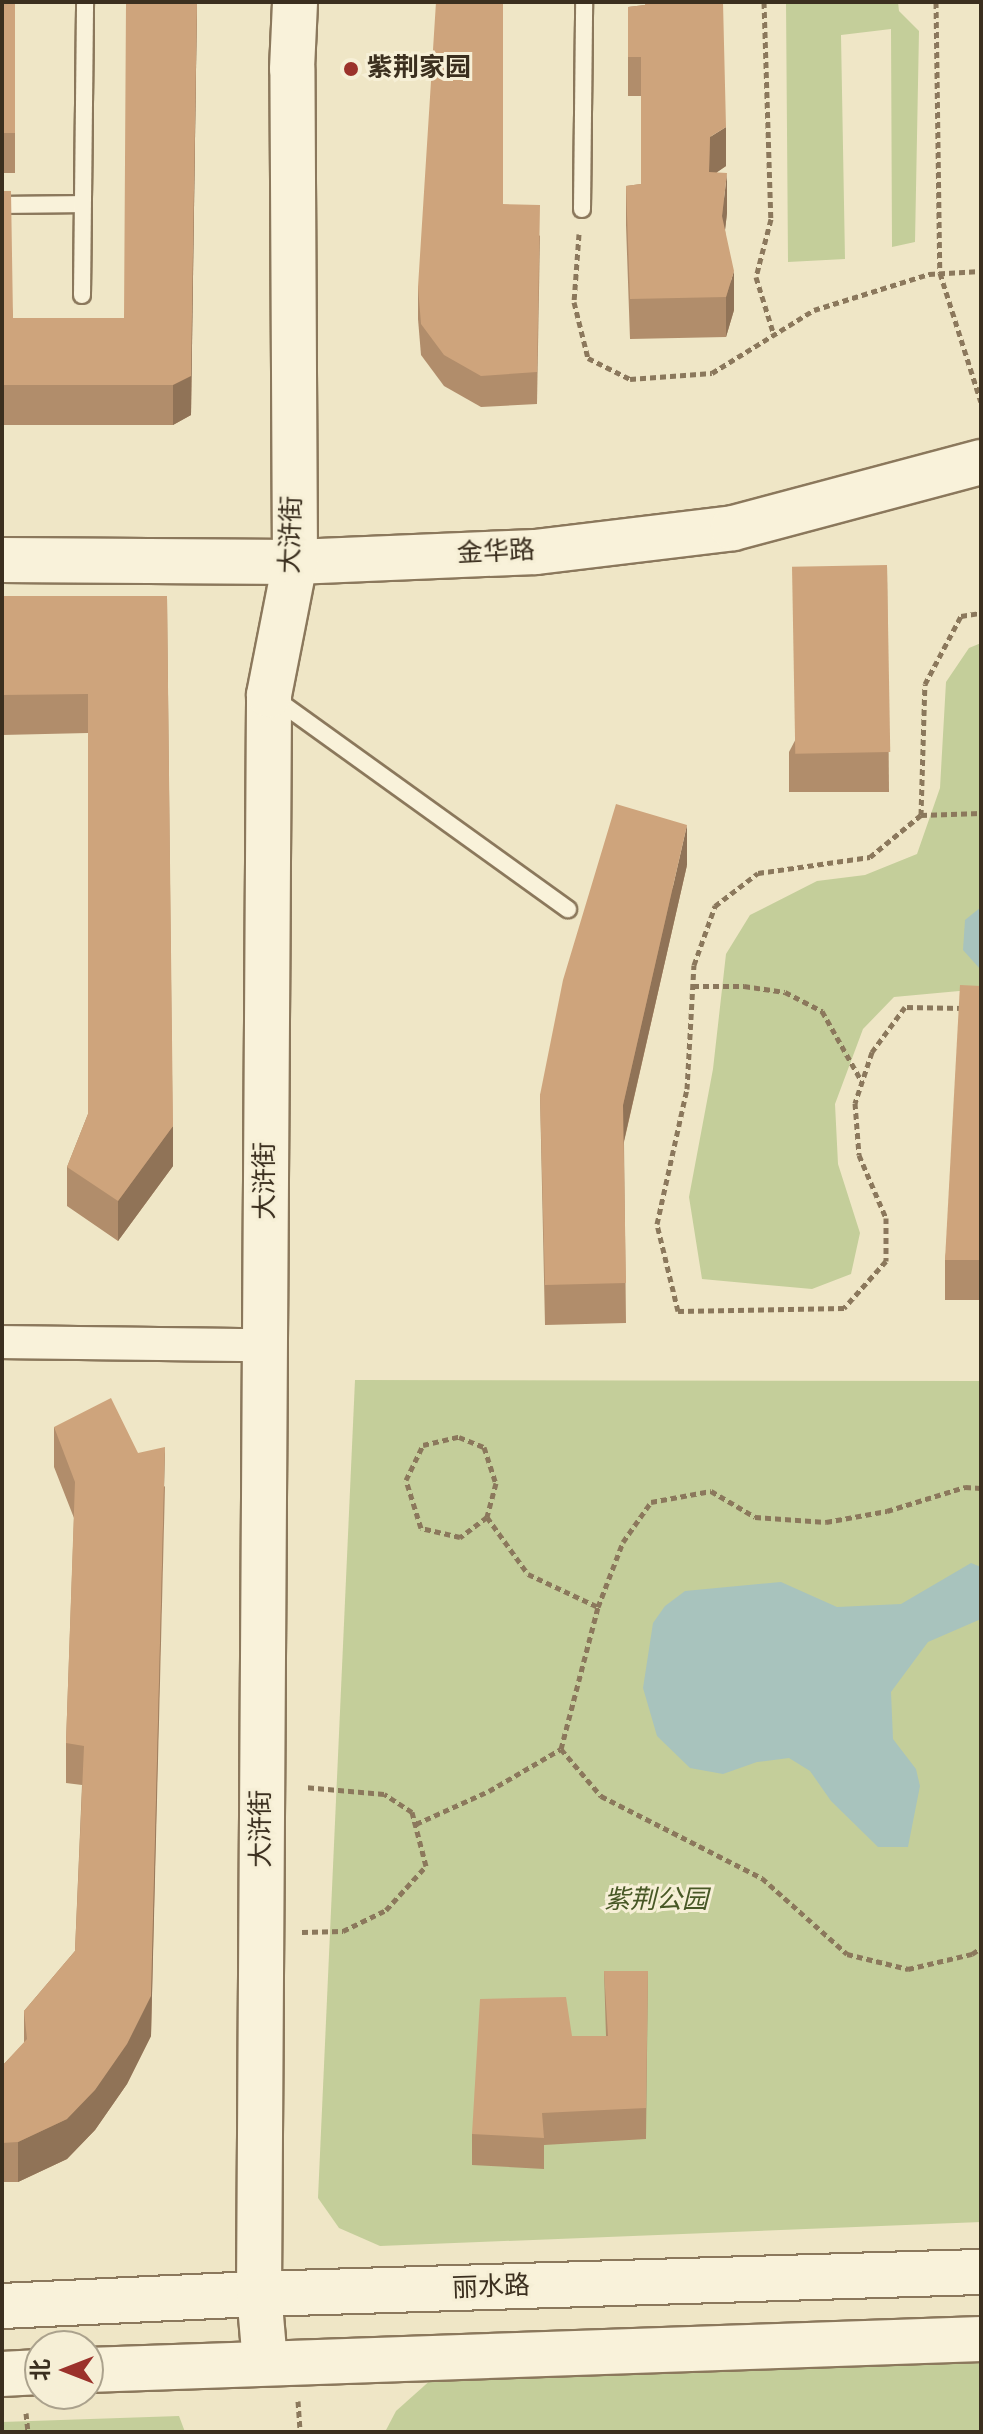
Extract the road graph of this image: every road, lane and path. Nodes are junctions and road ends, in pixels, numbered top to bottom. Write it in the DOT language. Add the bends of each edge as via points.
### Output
graph roads {
  1 [pos="85,2"];
  2 [pos="295,2"];
  3 [pos="584,2"];
  4 [pos="764,2"];
  5 [pos="936,2"];
  6 [pos="82,204"];
  7 [pos="2,205"];
  8 [pos="582,209"];
  9 [pos="981,271"];
  10 [pos="940,273"];
  11 [pos="82,295"];
  12 [pos="774,335"];
  13 [pos="981,402"];
  14 [pos="981,462"];
  15 [pos="2,560"];
  16 [pos="295,562"];
  17 [pos="981,613"];
  18 [pos="269,695"];
  19 [pos="981,813"];
  20 [pos="921,815"];
  21 [pos="568,909"];
  22 [pos="693,986"];
  23 [pos="966,1008"];
  24 [pos="862,1082"];
  25 [pos="2,1342"];
  26 [pos="264,1345"];
  27 [pos="981,1488"];
  28 [pos="487,1517"];
  29 [pos="598,1607"];
  30 [pos="561,1749"];
  31 [pos="262,1783"];
  32 [pos="416,1824"];
  33 [pos="261,1934"];
  34 [pos="981,1948"];
  35 [pos="981,2272"];
  36 [pos="259,2294"];
  37 [pos="2,2306"];
  38 [pos="981,2339"];
  39 [pos="265,2362"];
  40 [pos="104,2369"];
  41 [pos="23,2384"];
  42 [pos="298,2395"];
  43 [pos="28,2432"];
  44 [pos="300,2432"];
  1 -- 6 [label="lane"];
  2 -- 16 [label="street, 大浒街"];
  3 -- 8 [label="lane"];
  4 -- 12 [label="path" via="771,219 756,277"];
  5 -- 10 [label="path"];
  6 -- 7 [label="lane"];
  6 -- 11 [label="lane"];
  8 -- 12 [label="path" via="574,302 588,358 630,379 712,373"];
  9 -- 10 [label="path"];
  10 -- 12 [label="path" via="814,310"];
  10 -- 13 [label="path"];
  14 -- 16 [label="street, 金华路" via="733,528 536,552"];
  15 -- 16 [label="street, 金华路"];
  16 -- 18 [label="street, 大浒街"];
  17 -- 20 [label="path" via="961,616 925,684"];
  18 -- 21 [label="lane"];
  18 -- 26 [label="street, 大浒街"];
  19 -- 20 [label="path"];
  20 -- 22 [label="path" via="870,857 758,873 715,906 694,965"];
  22 -- 24 [label="path" via="785,992 822,1011"];
  22 -- 24 [label="path" via="687,1089 657,1224 678,1311 844,1308 886,1261 886,1218 859,1155 855,1103"];
  23 -- 24 [label="path" via="905,1007 872,1052"];
  25 -- 26 [label="street"];
  26 -- 31 [label="street, 大浒街"];
  27 -- 29 [label="path" via="965,1487 887,1511 826,1522 755,1517 711,1491 651,1502 623,1542"];
  28 -- 28 [label="path" via="496,1483 484,1447 459,1437 423,1445 406,1480 421,1528 460,1537"];
  28 -- 29 [label="path" via="528,1574"];
  29 -- 30 [label="path"];
  30 -- 32 [label="path" via="489,1791"];
  30 -- 34 [label="path" via="601,1796 762,1878 847,1954 908,1969"];
  31 -- 32 [label="path" via="384,1794 412,1812"];
  31 -- 33 [label="street, 大浒街"];
  32 -- 33 [label="path" via="426,1866 386,1910 343,1931"];
  33 -- 36 [label="street, 大浒街"];
  35 -- 36 [label="street, 丽水路"];
  36 -- 37 [label="street, 丽水路"];
  36 -- 39 [label="street, 大浒街"];
  38 -- 39 [label="street"];
  39 -- 40 [label="street"];
  41 -- 43 [label="path"];
  42 -- 44 [label="path"];
}
